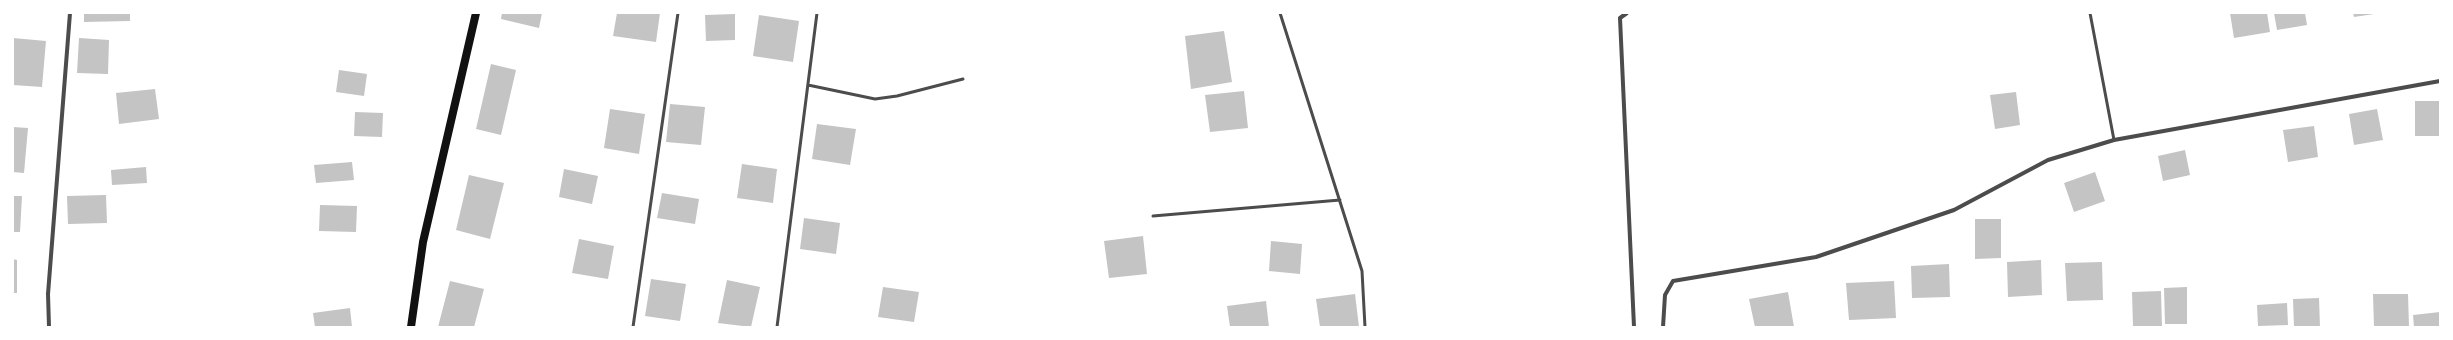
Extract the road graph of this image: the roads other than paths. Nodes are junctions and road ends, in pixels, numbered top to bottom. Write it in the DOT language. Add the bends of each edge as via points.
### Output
graph roads {
  1 [pos="70,13"];
  2 [pos="476,13"];
  3 [pos="678,13"];
  4 [pos="817,13"];
  5 [pos="1280,13"];
  6 [pos="1627,13"];
  7 [pos="2090,13"];
  8 [pos="963,79"];
  9 [pos="2440,81"];
  10 [pos="808,85"];
  11 [pos="2114,140"];
  12 [pos="1340,200"];
  13 [pos="1153,216"];
  14 [pos="49,327"];
  15 [pos="411,327"];
  16 [pos="633,327"];
  17 [pos="776,327"];
  18 [pos="1364,327"];
  19 [pos="1634,327"];
  20 [pos="1663,327"];
  1 -- 14 [label="street" via="48,294"];
  2 -- 15 [label="main road" via="423,242"];
  3 -- 16 [label="lane"];
  4 -- 10 [label="lane"];
  5 -- 12 [label="lane"];
  6 -- 19 [label="street" via="1620,18"];
  7 -- 11 [label="lane"];
  8 -- 10 [label="lane" via="875,99"];
  9 -- 11 [label="street"];
  10 -- 17 [label="lane"];
  11 -- 20 [label="street" via="2048,160 1954,210 1816,257 1673,280 1665,295"];
  12 -- 13 [label="lane"];
  12 -- 18 [label="lane" via="1362,271"];
}
